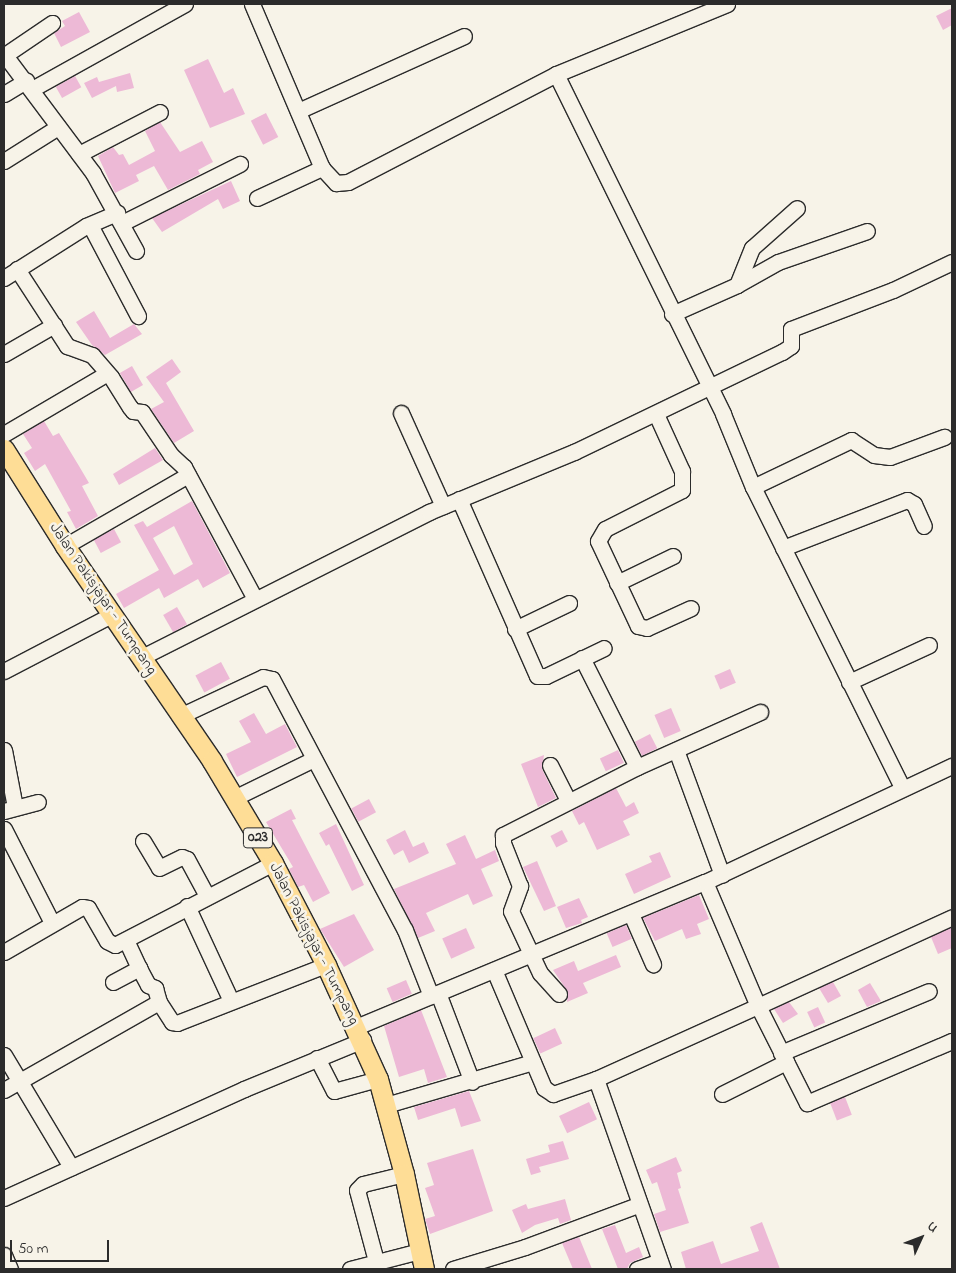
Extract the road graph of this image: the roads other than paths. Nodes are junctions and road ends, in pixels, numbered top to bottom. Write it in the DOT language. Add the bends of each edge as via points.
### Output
graph roads {
  1 [pos="186,4"];
  2 [pos="252,4"];
  3 [pos="727,4"];
  4 [pos="52,23"];
  5 [pos="464,36"];
  6 [pos="4,54"];
  7 [pos="556,74"];
  8 [pos="29,85"];
  9 [pos="4,94"];
  10 [pos="298,110"];
  11 [pos="160,112"];
  12 [pos="58,126"];
  13 [pos="79,154"];
  14 [pos="4,161"];
  15 [pos="240,164"];
  16 [pos="322,168"];
  17 [pos="257,198"];
  18 [pos="797,208"];
  19 [pos="119,218"];
  20 [pos="90,225"];
  21 [pos="867,231"];
  22 [pos="136,251"];
  23 [pos="952,262"];
  24 [pos="17,270"];
  25 [pos="4,278"];
  26 [pos="738,286"];
  27 [pos="672,314"];
  28 [pos="138,316"];
  29 [pos="54,324"];
  30 [pos="4,354"];
  31 [pos="106,374"];
  32 [pos="709,387"];
  33 [pos="401,414"];
  34 [pos="656,414"];
  35 [pos="4,434"];
  36 [pos="944,436"];
  37 [pos="4,449"];
  38 [pos="188,475"];
  39 [pos="753,487"];
  40 [pos="459,499"];
  41 [pos="444,506"];
  42 [pos="924,526"];
  43 [pos="65,546"];
  44 [pos="783,548"];
  45 [pos="673,556"];
  46 [pos="617,583"];
  47 [pos="255,599"];
  48 [pos="569,603"];
  49 [pos="690,608"];
  50 [pos="113,614"];
  51 [pos="515,628"];
  52 [pos="929,645"];
  53 [pos="604,648"];
  54 [pos="142,657"];
  55 [pos="582,658"];
  56 [pos="4,671"];
  57 [pos="849,682"];
  58 [pos="760,712"];
  59 [pos="182,714"];
  60 [pos="4,750"];
  61 [pos="676,750"];
  62 [pos="312,760"];
  63 [pos="550,764"];
  64 [pos="952,766"];
  65 [pos="637,767"];
  66 [pos="902,787"];
  67 [pos="234,798"];
  68 [pos="568,800"];
  69 [pos="38,802"];
  70 [pos="9,809"];
  71 [pos="4,829"];
  72 [pos="143,841"];
  73 [pos="273,863"];
  74 [pos="722,875"];
  75 [pos="705,882"];
  76 [pos="207,896"];
  77 [pos="187,906"];
  78 [pos="631,914"];
  79 [pos="952,917"];
  80 [pos="52,923"];
  81 [pos="126,940"];
  82 [pos="4,952"];
  83 [pos="532,953"];
  84 [pos="653,964"];
  85 [pos="326,965"];
  86 [pos="140,968"];
  87 [pos="494,970"];
  88 [pos="113,982"];
  89 [pos="929,991"];
  90 [pos="559,994"];
  91 [pos="434,995"];
  92 [pos="231,1001"];
  93 [pos="159,1002"];
  94 [pos="758,1006"];
  95 [pos="359,1034"];
  96 [pos="952,1041"];
  97 [pos="4,1055"];
  98 [pos="317,1058"];
  99 [pos="783,1058"];
  100 [pos="533,1062"];
  101 [pos="378,1079"];
  102 [pos="596,1079"];
  103 [pos="20,1082"];
  104 [pos="472,1082"];
  105 [pos="4,1090"];
  106 [pos="722,1094"];
  107 [pos="386,1105"];
  108 [pos="71,1167"];
  109 [pos="404,1174"];
  110 [pos="4,1198"];
  111 [pos="638,1205"];
  112 [pos="420,1251"];
  113 [pos="4,1255"];
  114 [pos="376,1261"];
  115 [pos="662,1265"];
  116 [pos="10,1269"];
  117 [pos="350,1269"];
  118 [pos="424,1269"];
  119 [pos="453,1269"];
  120 [pos="637,1269"];
  1 -- 8 [label="street"];
  2 -- 10 [label="street"];
  3 -- 7 [label="street"];
  4 -- 6 [label="street"];
  5 -- 10 [label="street"];
  6 -- 8 [label="street"];
  7 -- 16 [label="street" via="348,182 336,183"];
  7 -- 27 [label="street"];
  8 -- 9 [label="street"];
  8 -- 12 [label="street"];
  10 -- 16 [label="street"];
  11 -- 13 [label="street"];
  12 -- 13 [label="street"];
  12 -- 14 [label="street"];
  13 -- 19 [label="street"];
  15 -- 19 [label="street"];
  16 -- 17 [label="street"];
  18 -- 26 [label="street" via="752,248"];
  19 -- 20 [label="street"];
  19 -- 22 [label="street"];
  20 -- 24 [label="street"];
  20 -- 28 [label="street"];
  21 -- 26 [label="street" via="778,262"];
  23 -- 32 [label="street" via="893,290 791,329 791,346 787,350"];
  24 -- 25 [label="street"];
  24 -- 29 [label="street"];
  26 -- 27 [label="street"];
  27 -- 32 [label="street"];
  29 -- 30 [label="street"];
  29 -- 31 [label="street" via="69,348 92,355"];
  31 -- 35 [label="street"];
  31 -- 38 [label="street" via="134,411 142,411"];
  32 -- 34 [label="street"];
  32 -- 39 [label="street"];
  33 -- 41 [label="street"];
  34 -- 40 [label="street"];
  34 -- 46 [label="street" via="682,472 684,484 674,497 599,534 599,544"];
  36 -- 39 [label="street" via="890,457 874,455 851,440"];
  37 -- 43 [label="main road, Jalan Pakisjajar - Tumpang / 023"];
  38 -- 43 [label="street"];
  38 -- 47 [label="street"];
  39 -- 44 [label="street"];
  40 -- 41 [label="street"];
  40 -- 51 [label="street"];
  41 -- 47 [label="street"];
  42 -- 44 [label="street" via="914,504 908,500"];
  43 -- 50 [label="main road, Jalan Pakisjajar - Tumpang / 023"];
  44 -- 57 [label="street"];
  45 -- 46 [label="street"];
  46 -- 49 [label="street" via="632,618 641,628"];
  47 -- 54 [label="street"];
  48 -- 51 [label="street"];
  50 -- 54 [label="main road, Jalan Pakisjajar - Tumpang / 023"];
  50 -- 56 [label="street"];
  51 -- 55 [label="street" via="539,677"];
  52 -- 57 [label="street"];
  53 -- 55 [label="street"];
  54 -- 59 [label="main road, Jalan Pakisjajar - Tumpang / 023"];
  55 -- 65 [label="street"];
  57 -- 66 [label="street"];
  58 -- 61 [label="street"];
  59 -- 62 [label="street" via="268,676"];
  59 -- 67 [label="main road, Jalan Pakisjajar - Tumpang / 023"];
  60 -- 70 [label="street"];
  61 -- 65 [label="street"];
  61 -- 74 [label="street"];
  62 -- 67 [label="street"];
  62 -- 91 [label="street" via="405,930"];
  63 -- 68 [label="street"];
  64 -- 66 [label="street"];
  65 -- 68 [label="street"];
  66 -- 74 [label="street"];
  67 -- 73 [label="main road, Jalan Pakisjajar - Tumpang / 023"];
  68 -- 83 [label="street" via="508,830 502,839 520,886 511,911"];
  69 -- 70 [label="street"];
  71 -- 80 [label="street"];
  72 -- 76 [label="street" via="157,867 182,857 187,859"];
  73 -- 76 [label="street"];
  73 -- 85 [label="main road, Jalan Pakisjajar - Tumpang / 023"];
  74 -- 75 [label="street"];
  75 -- 78 [label="street"];
  75 -- 94 [label="street"];
  76 -- 77 [label="street"];
  77 -- 81 [label="street"];
  77 -- 92 [label="street"];
  78 -- 83 [label="street"];
  78 -- 84 [label="street"];
  79 -- 94 [label="street"];
  80 -- 81 [label="street" via="85,907 111,945"];
  80 -- 82 [label="street"];
  81 -- 86 [label="street"];
  83 -- 87 [label="street"];
  83 -- 90 [label="street" via="544,978"];
  85 -- 92 [label="street"];
  85 -- 95 [label="main road, Jalan Pakisjajar - Tumpang / 023"];
  86 -- 88 [label="street"];
  86 -- 93 [label="street" via="148,985 155,988"];
  87 -- 91 [label="street"];
  87 -- 100 [label="street"];
  89 -- 99 [label="street"];
  91 -- 95 [label="street"];
  91 -- 104 [label="street"];
  92 -- 93 [label="street" via="178,1023 172,1022"];
  93 -- 103 [label="street"];
  94 -- 99 [label="street"];
  94 -- 102 [label="street"];
  95 -- 98 [label="street"];
  95 -- 101 [label="main road, Jalan Pakisjajar - Tumpang / 023"];
  96 -- 99 [label="street" via="813,1103 808,1103"];
  97 -- 103 [label="street"];
  98 -- 101 [label="street" via="334,1091"];
  98 -- 108 [label="street"];
  99 -- 106 [label="street"];
  100 -- 102 [label="street" via="549,1093 559,1093"];
  100 -- 104 [label="street"];
  101 -- 107 [label="main road, Jalan Pakisjajar - Tumpang / 023"];
  102 -- 111 [label="street"];
  103 -- 105 [label="street"];
  103 -- 108 [label="street"];
  104 -- 107 [label="street"];
  107 -- 109 [label="main road, Jalan Pakisjajar - Tumpang / 023"];
  108 -- 110 [label="street"];
  109 -- 112 [label="main road, Jalan Pakisjajar - Tumpang / 023"];
  109 -- 114 [label="street" via="363,1184 357,1190"];
  111 -- 115 [label="street"];
  111 -- 119 [label="street" via="525,1247"];
  112 -- 114 [label="street"];
  112 -- 118 [label="main road, Jalan Pakisjajar - Tumpang / 023"];
  113 -- 116 [label="street"];
  114 -- 117 [label="street"];
  115 -- 120 [label="street"];
}
